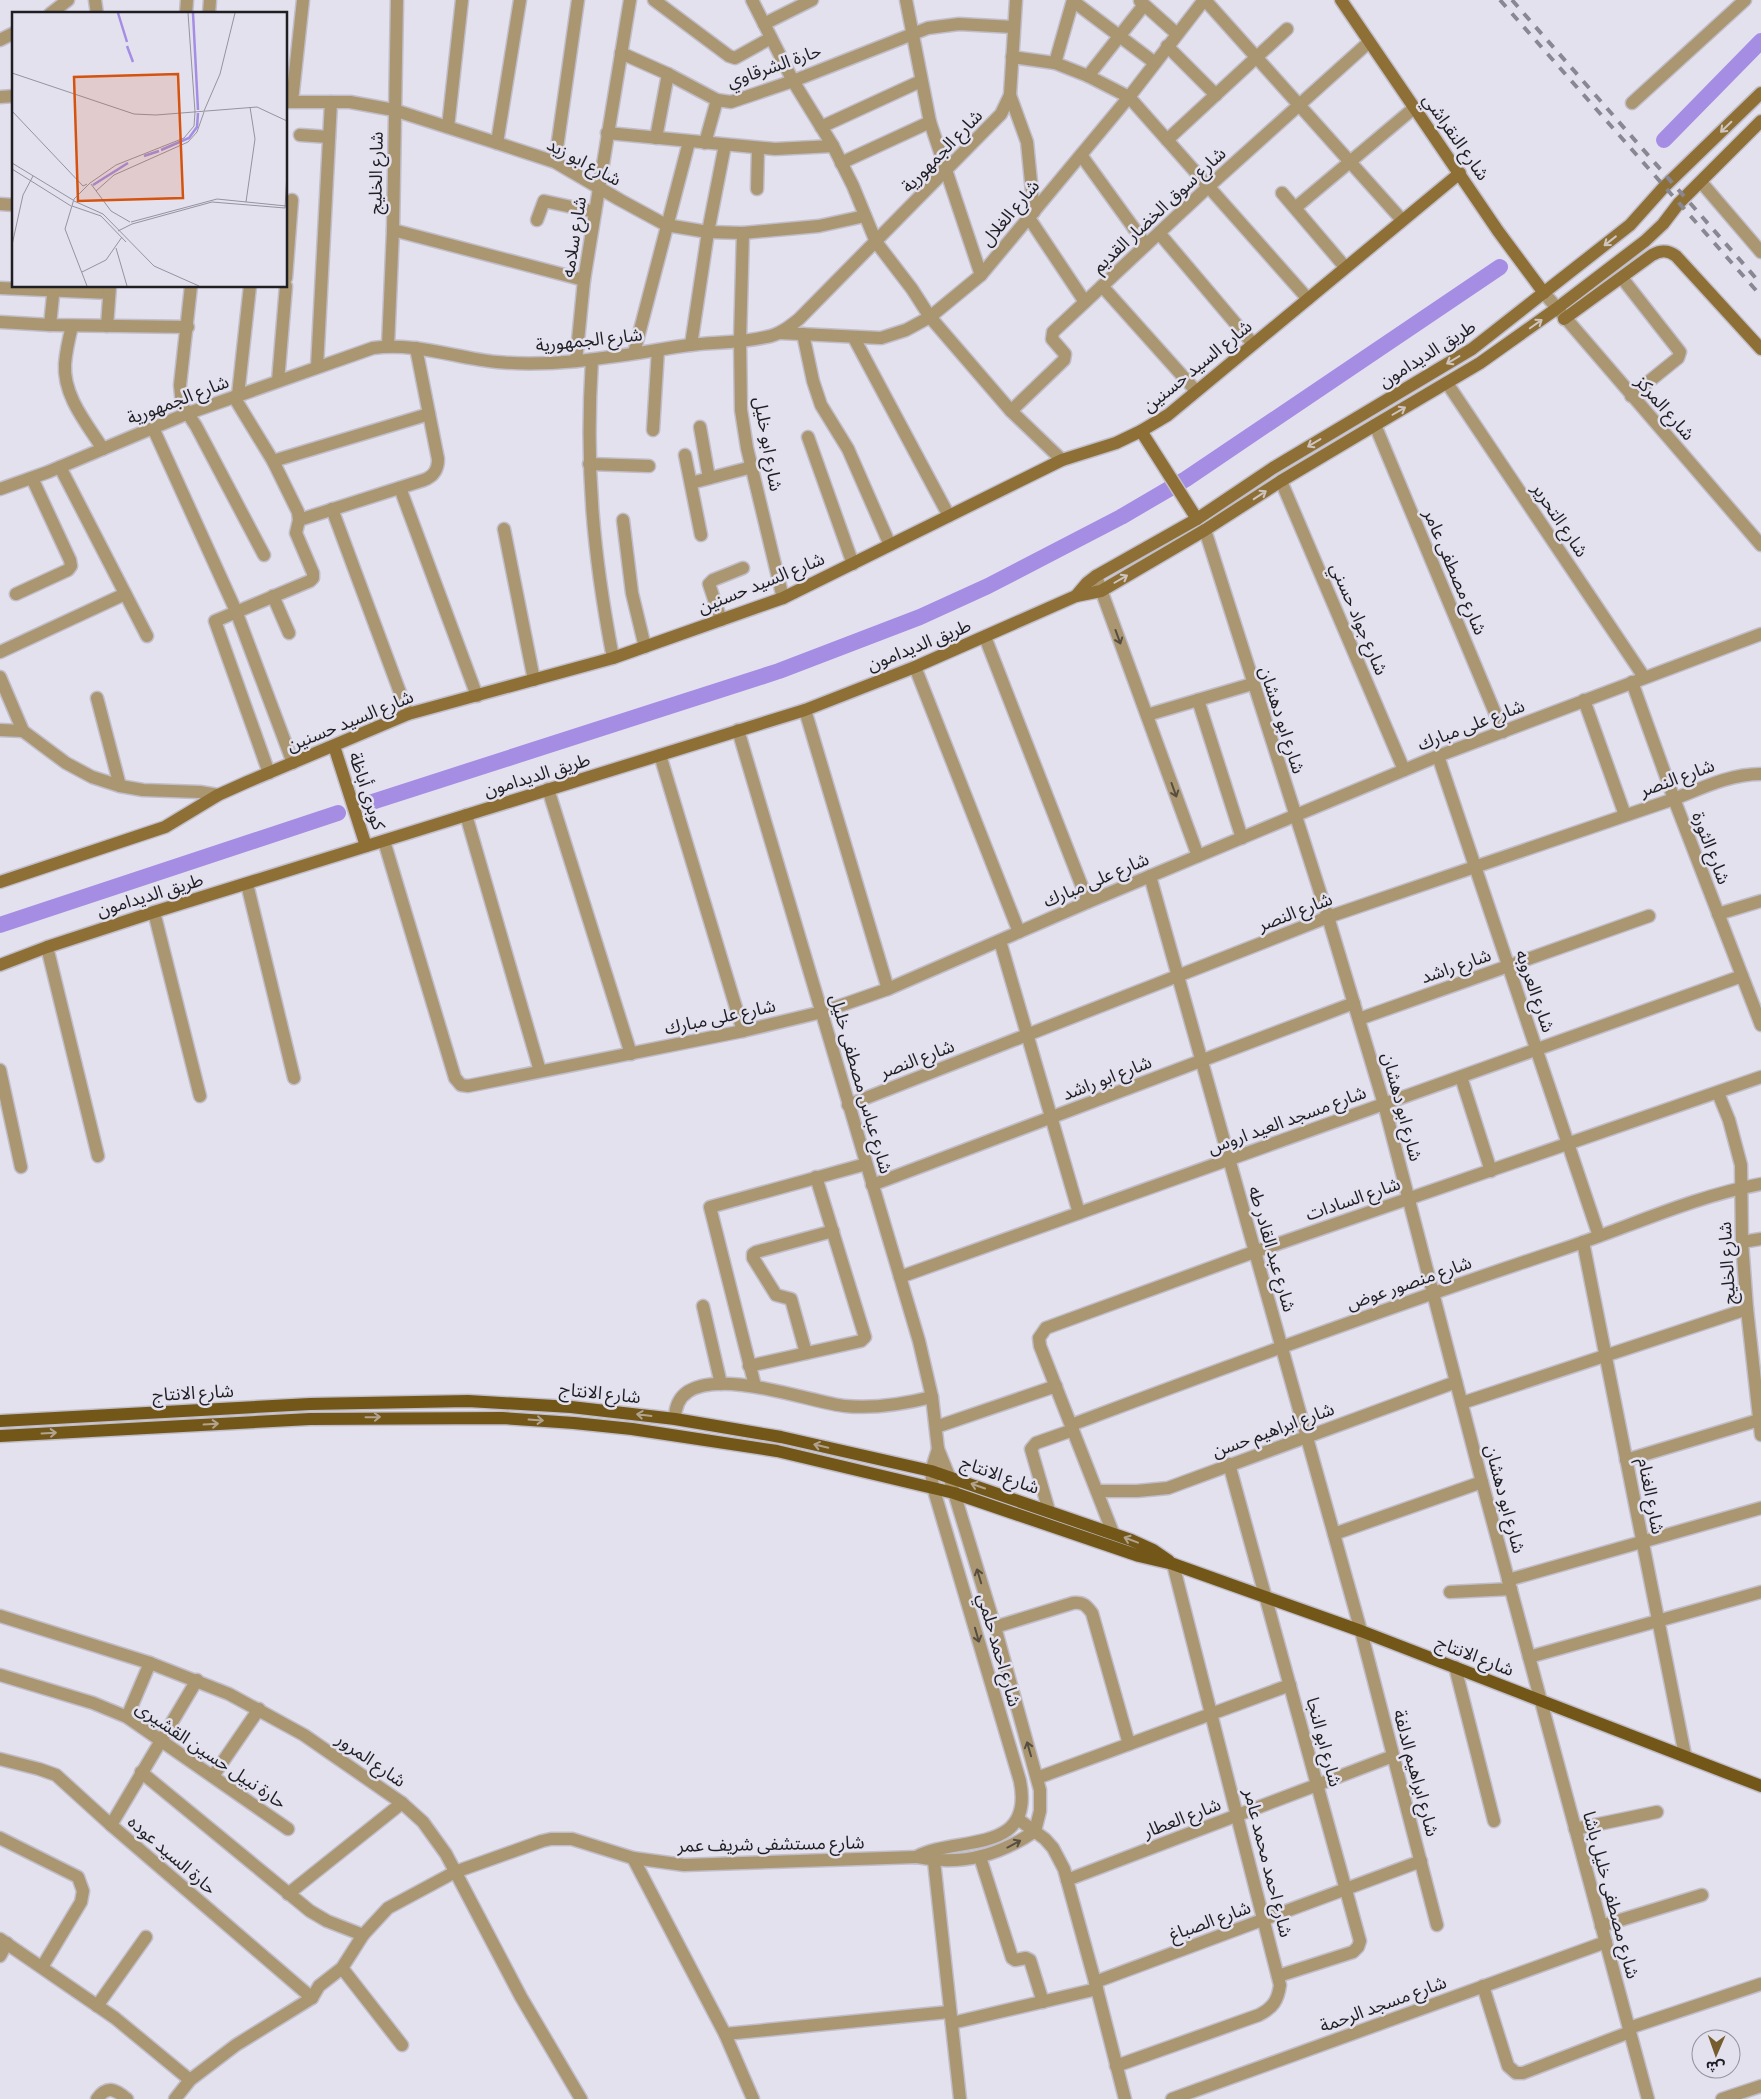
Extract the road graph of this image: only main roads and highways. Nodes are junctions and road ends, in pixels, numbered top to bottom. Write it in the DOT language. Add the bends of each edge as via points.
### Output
graph roads {
  1 [pos="1341,0"];
  2 [pos="1759,99"];
  3 [pos="1761,122"];
  4 [pos="1460,173"];
  5 [pos="1544,293"];
  6 [pos="1560,314"];
  7 [pos="1472,349"];
  8 [pos="1761,349"];
  9 [pos="1480,363"];
  10 [pos="1142,431"];
  11 [pos="1196,518"];
  12 [pos="1076,596"];
  13 [pos="334,746"];
  14 [pos="366,846"];
  15 [pos="0,882"];
  16 [pos="0,965"];
  17 [pos="310,1404"];
  18 [pos="310,1418"];
  19 [pos="0,1421"];
  20 [pos="0,1436"];
  21 [pos="1173,1564"];
  22 [pos="1761,1786"];
  1 -- 4 [label="main road, شارع النقراشي"];
  2 -- 5 [label="main road, طريق الديدامون, one-way" via="1664,187 1637,218"];
  3 -- 6 [label="main road, طريق الديدامون" via="1654,233"];
  4 -- 5 [label="main road, شارع النقراشي"];
  4 -- 10 [label="main road, شارع السيد حسنين" via="1168,415"];
  5 -- 7 [label="main road, طريق الديدامون"];
  6 -- 8 [label="main road" via="1662,251 1671,253"];
  9 -- 6 [label="main road, طريق الديدامون, one-way"];
  7 -- 9 [label="main road"];
  7 -- 11 [label="main road, طريق الديدامون, one-way"];
  12 -- 9 [label="main road, طريق الديدامون, one-way" via="1101,591"];
  10 -- 11 [label="main road"];
  10 -- 13 [label="main road, شارع السيد حسنين" via="1062,460 783,598 613,658 408,714"];
  11 -- 12 [label="main road, طريق الديدامون" via="1096,576"];
  12 -- 14 [label="main road, طريق الديدامون" via="915,667 805,710"];
  13 -- 14 [label="main road, كوبرى أباظة"];
  13 -- 15 [label="main road, شارع السيد حسنين" via="218,795 184,817 146,834"];
  14 -- 16 [label="main road, طريق الديدامون" via="154,912"];
  17 -- 18 [label="main road"];
  17 -- 19 [label="main road, شارع الانتاج"];
  21 -- 17 [label="main road, شارع الانتاج, one-way" via="1142,1544 950,1476 781,1436 571,1406 468,1401"];
  20 -- 18 [label="main road, شارع الانتاج, one-way"];
  18 -- 21 [label="main road, شارع الانتاج, one-way" via="502,1418 574,1423 778,1451 954,1493 1139,1556"];
  21 -- 22 [label="main road, شارع الانتاج" via="1361,1631"];
}
